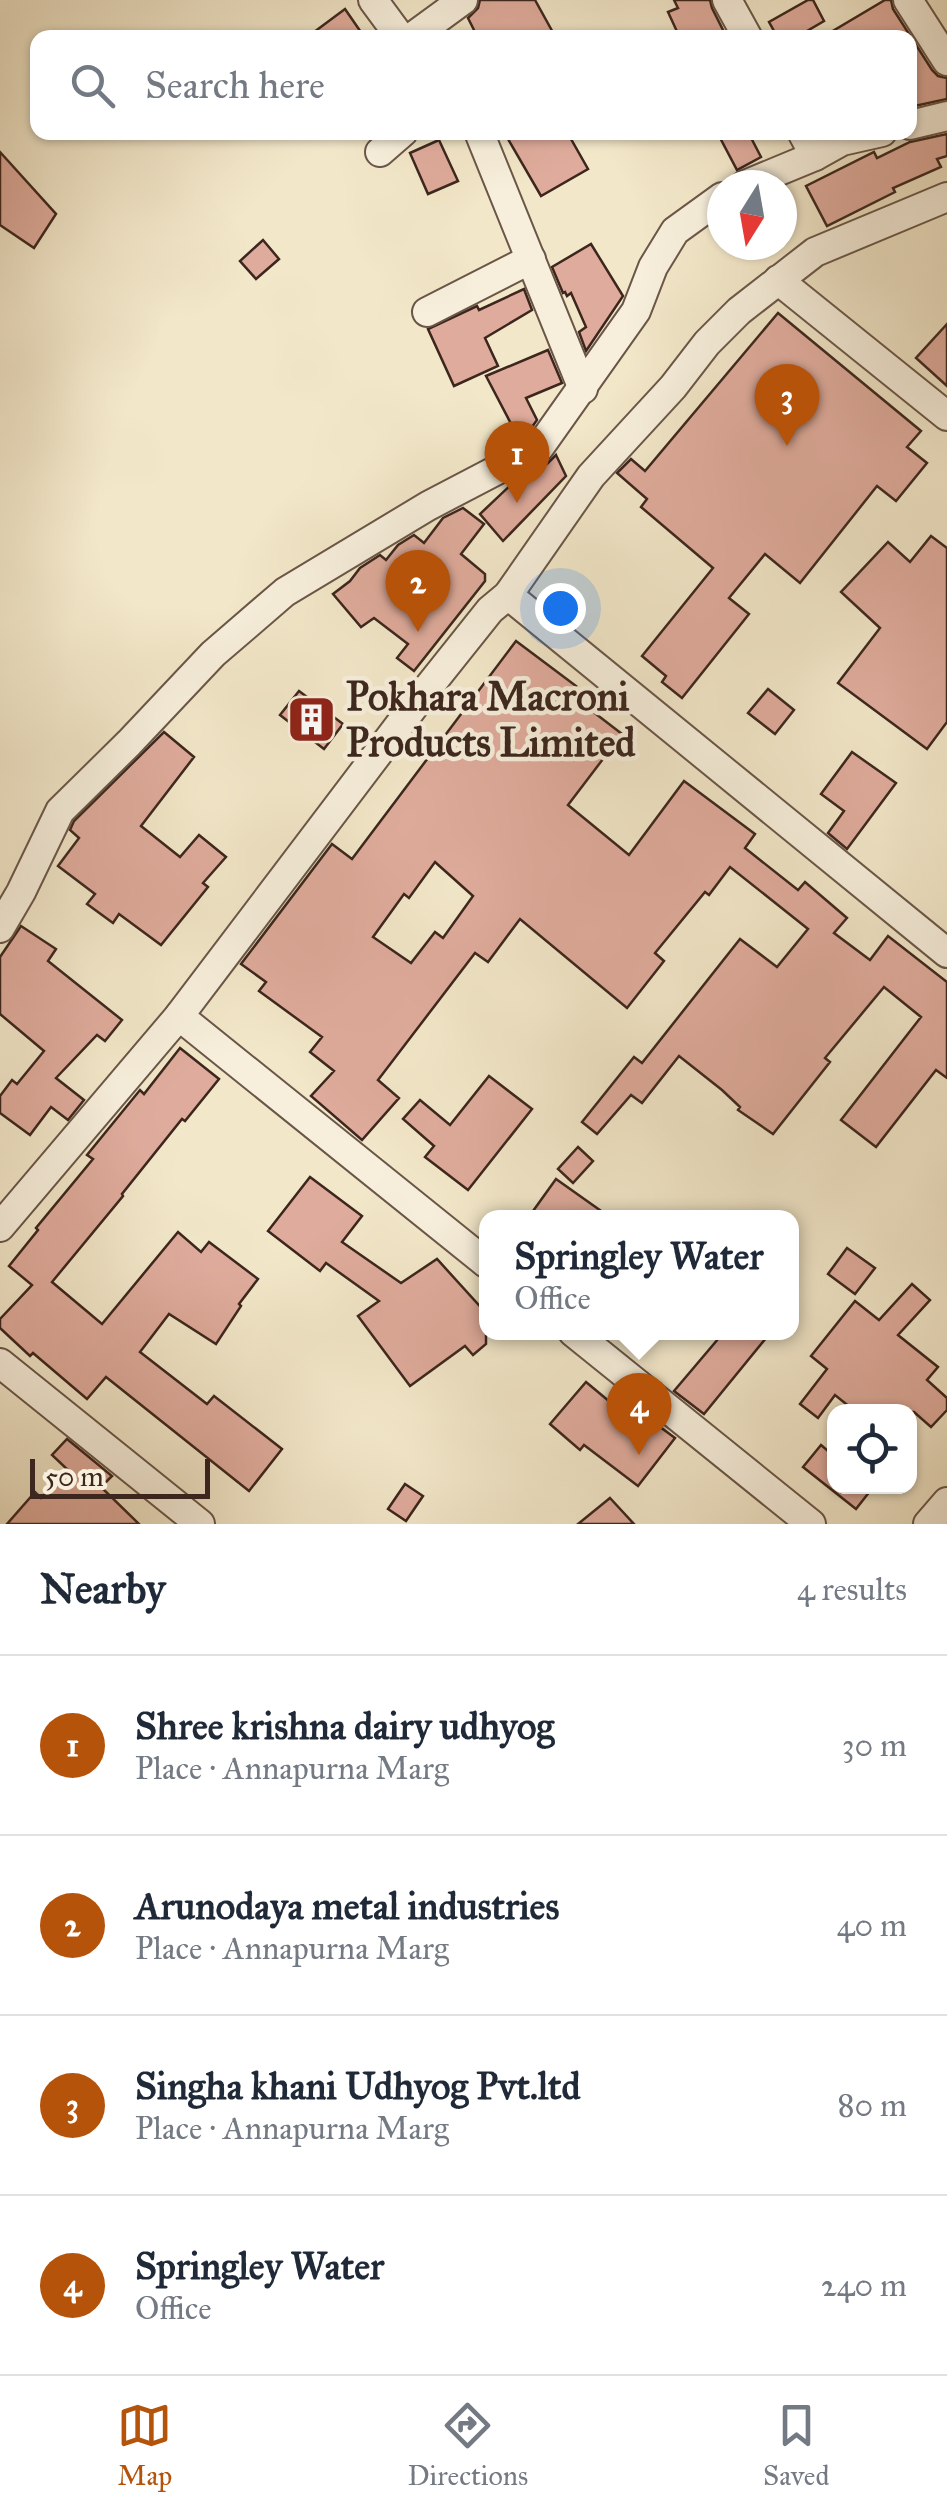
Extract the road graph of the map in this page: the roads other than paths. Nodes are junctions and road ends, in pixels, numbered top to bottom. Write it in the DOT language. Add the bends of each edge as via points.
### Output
graph roads {
  1 [pos="373,0"];
  2 [pos="463,0"];
  3 [pos="727,0"];
  4 [pos="908,0"];
  5 [pos="395,30"];
  6 [pos="421,30"];
  7 [pos="744,30"];
  8 [pos="947,61"];
  9 [pos="947,116"];
  10 [pos="917,123"];
  11 [pos="394,140"];
  12 [pos="482,140"];
  13 [pos="846,140"];
  14 [pos="809,144"];
  15 [pos="380,152"];
  16 [pos="768,170"];
  17 [pos="947,198"];
  18 [pos="707,208"];
  19 [pos="531,259"];
  20 [pos="778,280"];
  21 [pos="426,312"];
  22 [pos="582,389"];
  23 [pos="947,416"];
  24 [pos="508,595"];
  25 [pos="0,928"];
  26 [pos="947,953"];
  27 [pos="180,1016"];
  28 [pos="0,1227"];
  29 [pos="479,1257"];
  30 [pos="583,1340"];
  31 [pos="0,1362"];
  32 [pos="947,1502"];
  33 [pos="200,1524"];
  34 [pos="810,1524"];
  35 [pos="928,1524"];
  1 -- 5 [label="street"];
  2 -- 6 [label="street"];
  3 -- 7 [label="street"];
  4 -- 8 [label="street"];
  9 -- 10 [label="street"];
  11 -- 15 [label="street"];
  12 -- 19 [label="street"];
  13 -- 14 [label="street"];
  14 -- 16 [label="street"];
  17 -- 20 [label="street" via="815,252"];
  18 -- 22 [label="street" via="676,231 636,311"];
  19 -- 21 [label="street"];
  19 -- 22 [label="street"];
  20 -- 23 [label="street"];
  20 -- 24 [label="street" via="707,343 591,476"];
  22 -- 25 [label="street" via="539,448 285,592 213,654 60,811"];
  24 -- 26 [label="street"];
  24 -- 27 [label="street" via="422,694"];
  27 -- 28 [label="street"];
  27 -- 29 [label="street"];
  30 -- 34 [label="street"];
  31 -- 33 [label="street"];
  32 -- 35 [label="street"];
}
